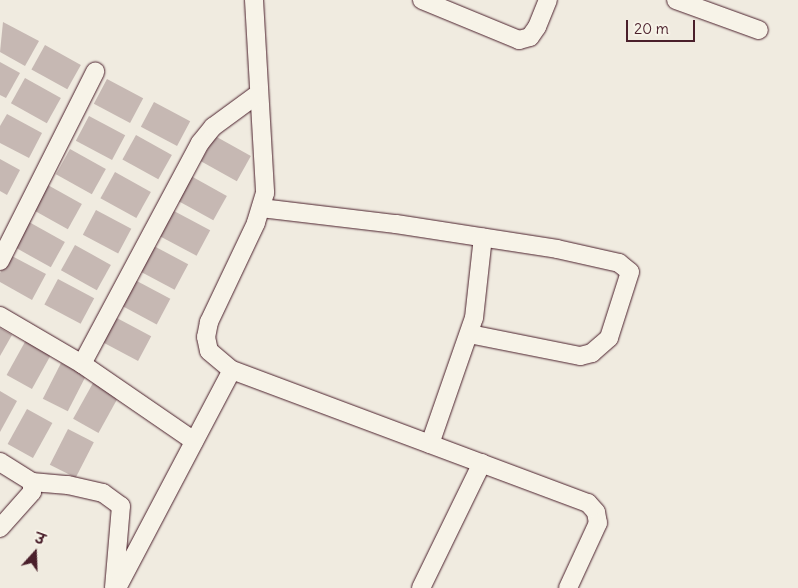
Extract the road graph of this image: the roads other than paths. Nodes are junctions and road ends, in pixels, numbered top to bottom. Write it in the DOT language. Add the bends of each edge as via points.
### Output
graph roads {
  1 [pos="254,0"];
  2 [pos="422,0"];
  3 [pos="548,0"];
  4 [pos="676,0"];
  5 [pos="759,30"];
  6 [pos="95,72"];
  7 [pos="258,94"];
  8 [pos="261,208"];
  9 [pos="483,237"];
  10 [pos="0,262"];
  11 [pos="0,316"];
  12 [pos="470,334"];
  13 [pos="82,364"];
  14 [pos="232,370"];
  15 [pos="194,442"];
  16 [pos="430,444"];
  17 [pos="0,462"];
  18 [pos="482,463"];
  19 [pos="32,482"];
  20 [pos="0,528"];
  21 [pos="116,588"];
  22 [pos="421,588"];
  23 [pos="568,588"];
  1 -- 7 [label="street"];
  2 -- 3 [label="street" via="519,40 530,37 538,27"];
  4 -- 5 [label="street"];
  6 -- 10 [label="street"];
  7 -- 8 [label="street" via="265,193"];
  7 -- 13 [label="street" via="213,127 200,143"];
  8 -- 9 [label="street"];
  8 -- 14 [label="street" via="206,337 209,351"];
  9 -- 12 [label="street" via="478,296"];
  9 -- 12 [label="street" via="619,264 630,272 609,338 592,354 580,356"];
  11 -- 13 [label="street"];
  12 -- 16 [label="street"];
  13 -- 15 [label="street"];
  14 -- 15 [label="street"];
  14 -- 16 [label="street"];
  15 -- 21 [label="street"];
  16 -- 18 [label="street"];
  17 -- 19 [label="street"];
  18 -- 22 [label="street"];
  18 -- 23 [label="street" via="588,503 596,512 595,534"];
  19 -- 20 [label="street" via="32,492"];
  19 -- 21 [label="street" via="68,485 103,493 121,506"];
}
